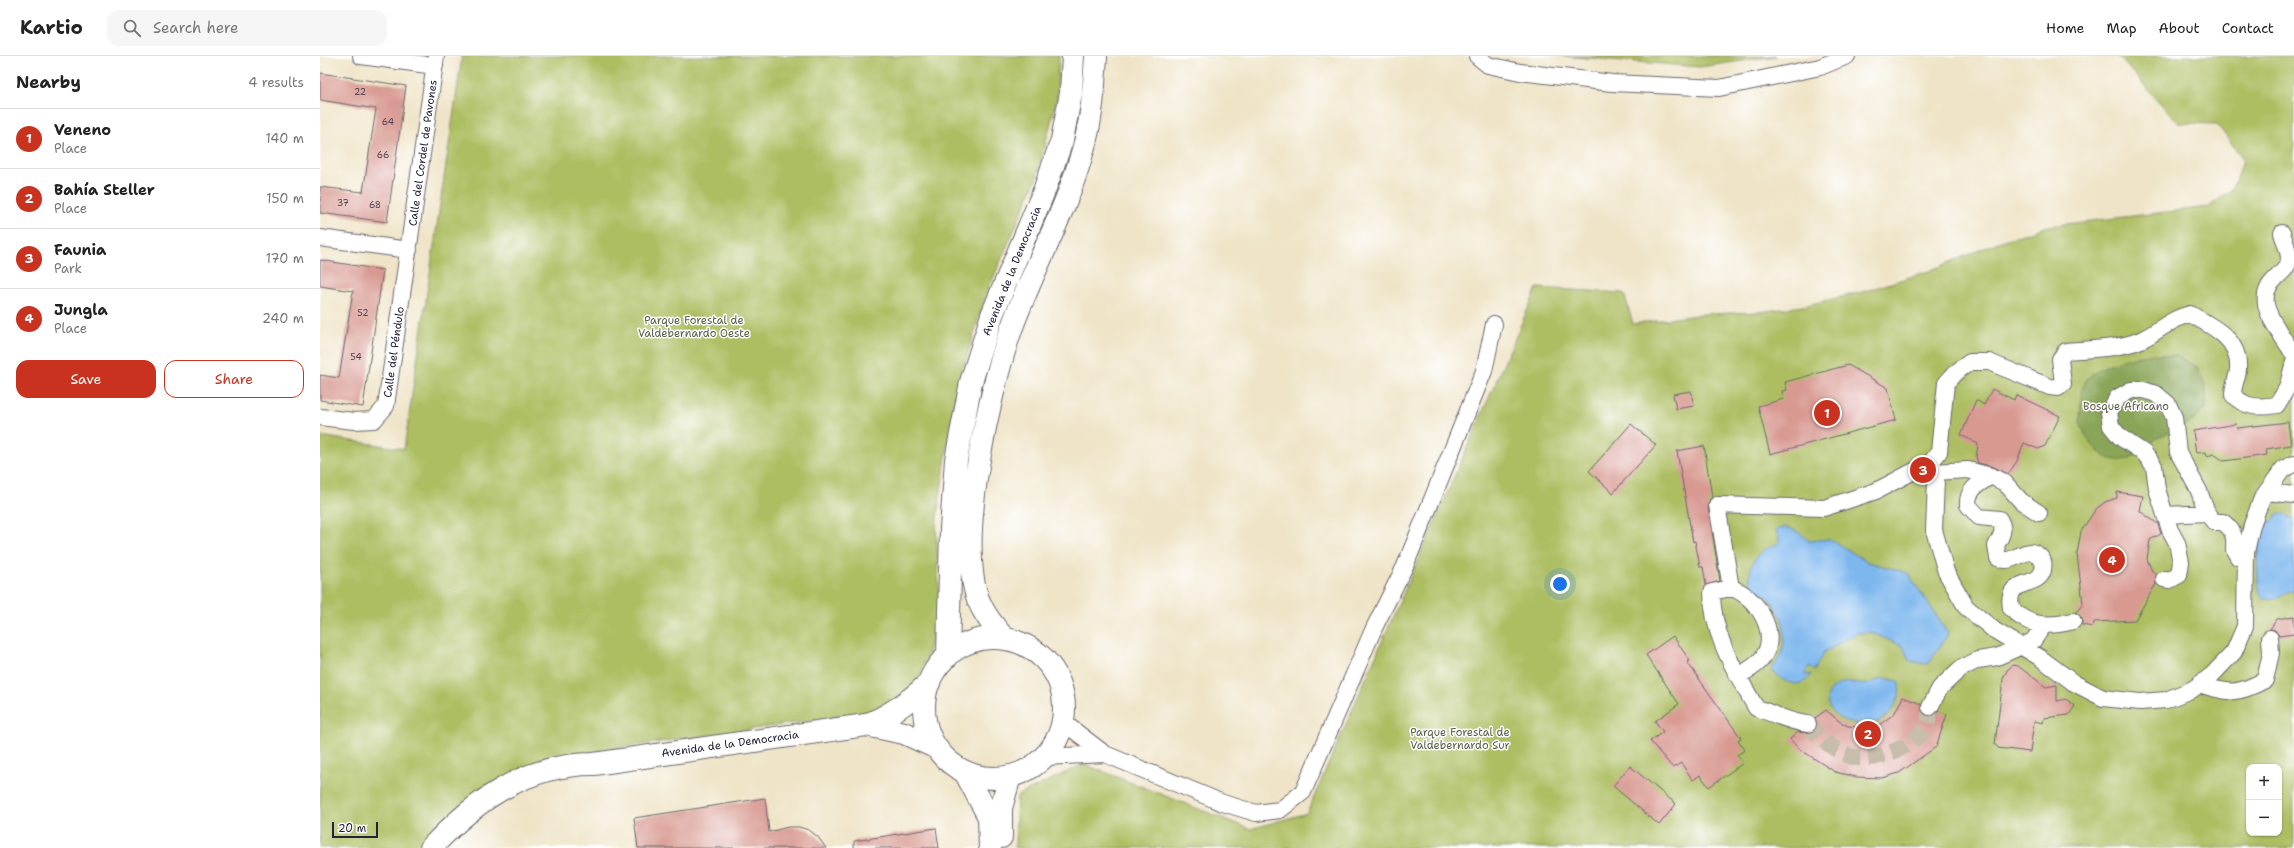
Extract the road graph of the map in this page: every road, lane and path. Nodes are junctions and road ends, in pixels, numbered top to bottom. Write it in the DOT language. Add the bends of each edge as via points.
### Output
graph roads {
  1 [pos="361,56"];
  2 [pos="1073,56"];
  3 [pos="1096,56"];
  4 [pos="1477,56"];
  5 [pos="1847,56"];
  6 [pos="436,61"];
  7 [pos="2282,233"];
  8 [pos="320,238"];
  9 [pos="409,250"];
  10 [pos="1494,324"];
  11 [pos="2294,355"];
  12 [pos="2294,362"];
  13 [pos="320,416"];
  14 [pos="2294,464"];
  15 [pos="1932,467"];
  16 [pos="1991,476"];
  17 [pos="2267,492"];
  18 [pos="2294,495"];
  19 [pos="2039,513"];
  20 [pos="2207,513"];
  21 [pos="2165,515"];
  22 [pos="2246,558"];
  23 [pos="2164,580"];
  24 [pos="1731,588"];
  25 [pos="2074,621"];
  26 [pos="2044,625"];
  27 [pos="2270,638"];
  28 [pos="1005,640"];
  29 [pos="2020,647"];
  30 [pos="948,656"];
  31 [pos="1738,676"];
  32 [pos="928,683"];
  33 [pos="2199,684"];
  34 [pos="1930,707"];
  35 [pos="1063,722"];
  36 [pos="1808,724"];
  37 [pos="866,725"];
  38 [pos="935,747"];
  39 [pos="1105,754"];
  40 [pos="1044,757"];
  41 [pos="594,764"];
  42 [pos="965,772"];
  43 [pos="1010,776"];
  44 [pos="431,848"];
  45 [pos="449,848"];
  46 [pos="990,848"];
  47 [pos="1002,848"];
  1 -- 6 [label="street"];
  2 -- 30 [label="main road, Avenida de la Democracia" via="1071,94 1062,140 1044,191 992,315 971,382 956,460 951,528"];
  3 -- 28 [label="main road, Avenida de la Democracia" via="1093,96 1083,149 1066,201 1012,327 993,390 979,463 972,526 972,576 983,609"];
  4 -- 5 [label="street" via="1488,65 1520,72 1612,83 1719,88 1820,66"];
  6 -- 9 [label="street, Calle del Cordel de Pavones"];
  7 -- 11 [label="street" via="2289,258 2286,268 2267,288 2266,305"];
  8 -- 9 [label="street"];
  9 -- 13 [label="street, Calle del Péndulo" via="386,406 374,420 354,421"];
  10 -- 39 [label="street" via="1484,370 1408,558 1374,628 1302,792 1280,810 1256,813 1223,803"];
  12 -- 15 [label="street" via="2287,388 2277,405 2260,408 2240,403 2233,395 2233,384 2238,369 2236,351 2214,326 2190,314 2165,324 2142,339 2109,348 2066,351 2060,359 2063,384 2058,388 1989,362 1970,362 1946,383 1939,452"];
  14 -- 17 [label="street" via="2283,469"];
  15 -- 16 [label="street" via="1968,470"];
  15 -- 24 [label="street" via="1876,491 1824,508 1717,505"];
  15 -- 29 [label="street" via="1936,480 1934,530 1946,572 1966,607"];
  16 -- 19 [label="street" via="2005,483 2021,501"];
  16 -- 26 [label="street" via="1974,487 1968,497 1968,505 1979,517 1999,519 2002,524 2003,532 1996,546 1998,558 2010,560 2026,552 2033,552 2042,559 2042,573 2038,578 2017,586 2009,601 2011,608 2021,618"];
  17 -- 18 [label="street"];
  17 -- 22 [label="street" via="2252,524"];
  20 -- 21 [label="street"];
  20 -- 21 [label="street" via="2200,491 2178,452 2172,410 2156,394 2144,390 2131,390 2111,405 2109,420 2114,432 2138,448 2154,466"];
  20 -- 22 [label="street" via="2214,522 2223,522 2231,528 2235,536 2234,550 2238,556"];
  21 -- 23 [label="street" via="2177,543 2181,562 2179,574 2170,580"];
  22 -- 33 [label="street" via="2245,626 2234,652"];
  24 -- 31 [label="street" via="1712,592 1712,610 1718,637"];
  24 -- 31 [label="street" via="1738,590 1754,605 1767,626 1769,636 1764,656 1757,664"];
  25 -- 26 [label="street" via="2057,626"];
  26 -- 29 [label="street" via="2033,641"];
  27 -- 33 [label="street" via="2271,653 2265,680 2244,691 2219,690"];
  28 -- 30 [label="main road" via="975,641 960,647"];
  28 -- 35 [label="main road" via="1031,649 1052,668 1063,694"];
  29 -- 33 [label="street" via="2039,657 2074,683 2103,698 2140,702 2166,700"];
  29 -- 34 [label="street" via="1997,657 1978,660 1960,669 1940,688"];
  30 -- 32 [label="main road"];
  31 -- 36 [label="street" via="1756,708 1783,716 1798,724"];
  32 -- 37 [label="main road, Avenida de la Democracia" via="900,708"];
  32 -- 38 [label="main road" via="924,716"];
  35 -- 39 [label="street"];
  35 -- 40 [label="main road" via="1056,741"];
  37 -- 38 [label="main road, Avenida de la Democracia" via="904,733"];
  37 -- 41 [label="main road, Avenida de la Democracia"];
  38 -- 42 [label="main road" via="947,761"];
  39 -- 40 [label="street"];
  40 -- 43 [label="main road" via="1029,769"];
  41 -- 44 [label="main road, Avenida de la Democracia" via="555,768 518,779 482,801"];
  41 -- 45 [label="main road, Avenida de la Democracia" via="523,789 482,819"];
  42 -- 43 [label="main road" via="994,778"];
  42 -- 46 [label="main road" via="989,817"];
  43 -- 47 [label="main road" via="1001,808"];
}
